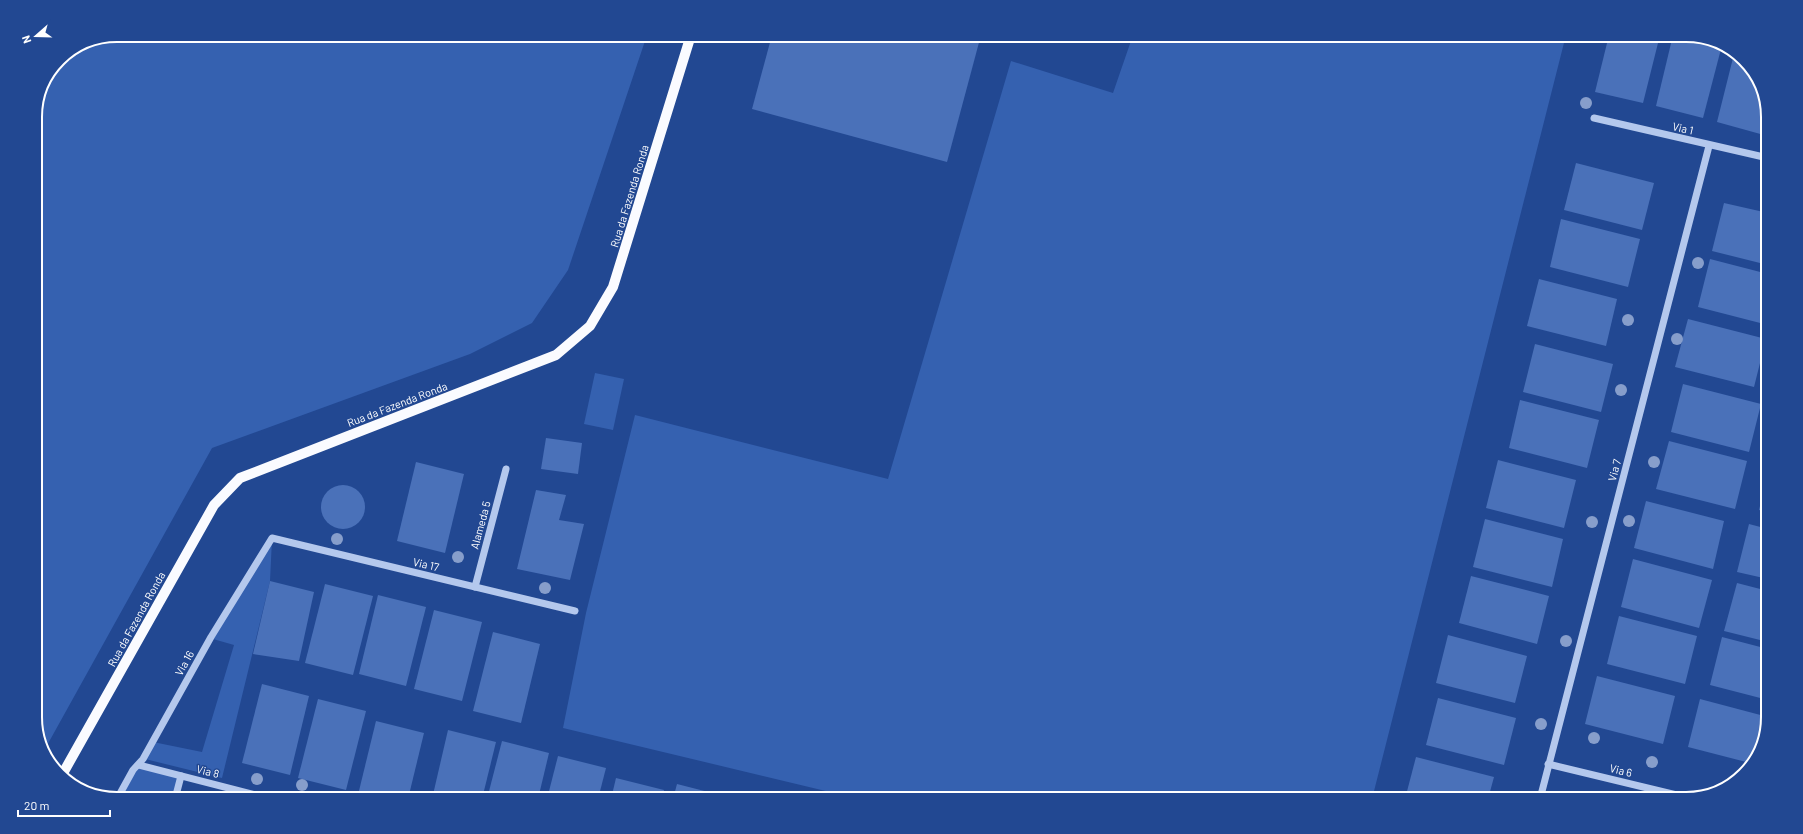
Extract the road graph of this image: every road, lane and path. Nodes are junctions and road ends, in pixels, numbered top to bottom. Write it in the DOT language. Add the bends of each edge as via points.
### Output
graph roads {
  1 [pos="689,42"];
  2 [pos="1594,118"];
  3 [pos="1709,146"];
  4 [pos="1761,157"];
  5 [pos="506,469"];
  6 [pos="272,538"];
  7 [pos="475,587"];
  8 [pos="575,612"];
  9 [pos="1548,764"];
  10 [pos="139,765"];
  11 [pos="65,771"];
  12 [pos="181,776"];
  13 [pos="121,792"];
  14 [pos="177,792"];
  15 [pos="244,792"];
  16 [pos="1542,792"];
  17 [pos="1664,792"];
  1 -- 11 [label="main road, Rua da Fazenda Ronda" via="613,287 590,326 556,355 240,478 214,505"];
  2 -- 3 [label="street, Via 1"];
  3 -- 4 [label="street, Via 1"];
  3 -- 9 [label="street, Via 7"];
  5 -- 7 [label="street, Alameda 5"];
  6 -- 7 [label="street, Via 17"];
  6 -- 10 [label="street, Via 16" via="211,637"];
  7 -- 8 [label="street, Via 17"];
  9 -- 16 [label="street, Via 7"];
  9 -- 17 [label="street, Via 6"];
  10 -- 12 [label="street, Via 8"];
  10 -- 13 [label="street, Via 16" via="131,773"];
  12 -- 14 [label="street"];
  12 -- 15 [label="street, Via 8"];
}
